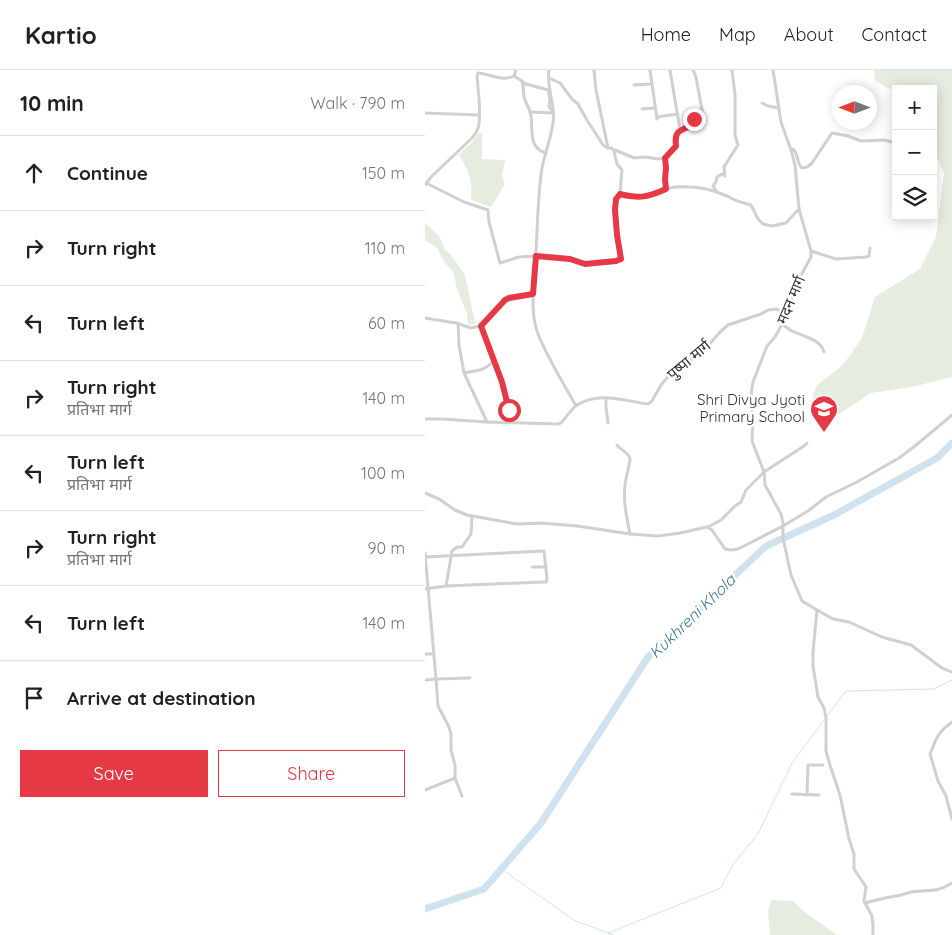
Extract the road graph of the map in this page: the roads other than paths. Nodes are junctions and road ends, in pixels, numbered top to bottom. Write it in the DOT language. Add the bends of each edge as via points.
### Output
graph roads {
  1 [pos="516,70"];
  2 [pos="549,70"];
  3 [pos="594,70"];
  4 [pos="650,70"];
  5 [pos="670,70"];
  6 [pos="693,70"];
  7 [pos="732,70"];
  8 [pos="773,70"];
  9 [pos="514,76"];
  10 [pos="548,78"];
  11 [pos="522,81"];
  12 [pos="652,84"];
  13 [pos="633,85"];
  14 [pos="762,103"];
  15 [pos="655,108"];
  16 [pos="702,108"];
  17 [pos="779,108"];
  18 [pos="642,109"];
  19 [pos="530,112"];
  20 [pos="554,113"];
  21 [pos="425,114"];
  22 [pos="677,114"];
  23 [pos="696,114"];
  24 [pos="479,115"];
  25 [pos="680,130"];
  26 [pos="892,142"];
  27 [pos="608,148"];
  28 [pos="614,150"];
  29 [pos="791,150"];
  30 [pos="546,153"];
  31 [pos="665,158"];
  32 [pos="426,184"];
  33 [pos="666,189"];
  34 [pos="717,192"];
  35 [pos="620,194"];
  36 [pos="799,209"];
  37 [pos="870,248"];
  38 [pos="811,251"];
  39 [pos="536,256"];
  40 [pos="533,294"];
  41 [pos="786,315"];
  42 [pos="425,318"];
  43 [pos="458,323"];
  44 [pos="782,324"];
  45 [pos="481,326"];
  46 [pos="825,352"];
  47 [pos="494,361"];
  48 [pos="464,373"];
  49 [pos="606,398"];
  50 [pos="576,406"];
  51 [pos="952,415"];
  52 [pos="425,419"];
  53 [pos="487,422"];
  54 [pos="513,423"];
  55 [pos="608,423"];
  56 [pos="807,443"];
  57 [pos="617,445"];
  58 [pos="764,472"];
  59 [pos="425,493"];
  60 [pos="472,516"];
  61 [pos="783,525"];
  62 [pos="708,527"];
  63 [pos="630,534"];
  64 [pos="425,553"];
  65 [pos="451,556"];
  66 [pos="425,558"];
  67 [pos="532,567"];
  68 [pos="546,567"];
  69 [pos="446,586"];
  70 [pos="426,588"];
  71 [pos="817,610"];
  72 [pos="425,622"];
  73 [pos="431,622"];
  74 [pos="425,654"];
  75 [pos="434,654"];
  76 [pos="952,672"];
  77 [pos="470,678"];
  78 [pos="436,679"];
  79 [pos="425,680"];
  80 [pos="952,722"];
  81 [pos="823,765"];
  82 [pos="455,778"];
  83 [pos="425,790"];
  84 [pos="792,794"];
  85 [pos="807,795"];
  86 [pos="819,795"];
  87 [pos="462,796"];
  88 [pos="952,819"];
  89 [pos="952,882"];
  90 [pos="865,903"];
  91 [pos="873,935"];
  1 -- 9 [label="street"];
  2 -- 10 [label="street"];
  3 -- 27 [label="street"];
  4 -- 12 [label="street"];
  5 -- 22 [label="street"];
  6 -- 16 [label="street"];
  7 -- 34 [label="street" via="738,145 724,168 725,176 719,176 713,186"];
  8 -- 17 [label="street"];
  9 -- 11 [label="street"];
  9 -- 24 [label="street" via="507,79 478,73"];
  10 -- 20 [label="street"];
  10 -- 27 [label="street" via="560,83 578,104 600,141"];
  11 -- 19 [label="street" via="523,96"];
  11 -- 20 [label="street" via="548,90 549,107"];
  12 -- 13 [label="street"];
  12 -- 15 [label="street"];
  14 -- 17 [label="street"];
  15 -- 18 [label="street"];
  15 -- 22 [label="street" via="657,118"];
  16 -- 23 [label="street"];
  16 -- 23 [label="street" via="701,117"];
  17 -- 29 [label="street"];
  19 -- 20 [label="street"];
  19 -- 30 [label="street" via="534,144"];
  20 -- 30 [label="street"];
  21 -- 24 [label="street"];
  22 -- 25 [label="street"];
  23 -- 25 [label="street" via="692,125"];
  24 -- 32 [label="street" via="479,126 472,138"];
  25 -- 31 [label="street" via="675,137 676,146"];
  26 -- 29 [label="street" via="861,141 832,133 812,163 802,168 795,151"];
  27 -- 28 [label="street"];
  28 -- 31 [label="street" via="634,158"];
  28 -- 35 [label="street" via="621,170"];
  29 -- 36 [label="street"];
  30 -- 39 [label="street" via="538,201"];
  31 -- 33 [label="street"];
  32 -- 39 [label="street" via="488,210 500,263"];
  33 -- 34 [label="street" via="678,186"];
  33 -- 35 [label="street" via="641,198"];
  34 -- 36 [label="street" via="751,205 758,219 771,226 786,223"];
  35 -- 39 [label="street" via="615,210 621,259 585,264 570,259"];
  36 -- 38 [label="street"];
  37 -- 38 [label="street" via="869,256 840,259"];
  38 -- 41 [label="street, मदन मार्ग"];
  39 -- 40 [label="street"];
  40 -- 45 [label="street" via="505,300"];
  40 -- 50 [label="street" via="537,330"];
  41 -- 44 [label="street, मदन मार्ग"];
  41 -- 49 [label="street, पुष्पा मार्ग" via="776,309 768,310 728,325 701,354 670,374 648,404"];
  42 -- 43 [label="street"];
  43 -- 45 [label="street" via="471,328"];
  43 -- 48 [label="street"];
  44 -- 46 [label="street" via="817,342"];
  44 -- 58 [label="street, मदन मार्ग" via="767,346 751,394 752,441"];
  45 -- 47 [label="street"];
  47 -- 48 [label="street" via="479,371"];
  47 -- 54 [label="street"];
  48 -- 53 [label="street"];
  49 -- 50 [label="street, पुष्पा मार्ग" via="591,398"];
  49 -- 55 [label="street"];
  50 -- 54 [label="street, पुष्पा मार्ग" via="561,423"];
  51 -- 61 [label="street" via="899,458 826,497"];
  52 -- 53 [label="street, पुष्पा मार्ग"];
  53 -- 54 [label="street, पुष्पा मार्ग"];
  56 -- 58 [label="street"];
  57 -- 63 [label="street" via="630,459 625,508"];
  58 -- 61 [label="street, मदन मार्ग" via="765,485 781,514"];
  58 -- 62 [label="street" via="747,490 741,502"];
  59 -- 60 [label="street"];
  60 -- 63 [label="street" via="517,524 577,526"];
  60 -- 65 [label="street" via="471,534 462,547 451,551"];
  61 -- 62 [label="street" via="731,550 725,550"];
  61 -- 71 [label="street, मदन मार्ग" via="795,588 802,601"];
  62 -- 63 [label="street" via="658,536"];
  64 -- 66 [label="street"];
  65 -- 66 [label="street"];
  65 -- 68 [label="street" via="544,551"];
  65 -- 69 [label="street"];
  66 -- 70 [label="street"];
  67 -- 68 [label="street"];
  68 -- 69 [label="street" via="546,582"];
  69 -- 70 [label="street"];
  70 -- 73 [label="street"];
  71 -- 76 [label="street, मदन मार्ग" via="833,619 911,645"];
  71 -- 90 [label="street" via="813,652 817,696 826,718 829,765 840,795 855,869 866,887"];
  72 -- 73 [label="street"];
  73 -- 75 [label="street"];
  74 -- 75 [label="street"];
  75 -- 78 [label="street"];
  77 -- 78 [label="street"];
  78 -- 79 [label="street"];
  78 -- 82 [label="street" via="438,706 451,734"];
  80 -- 88 [label="street" via="936,739 930,754"];
  81 -- 85 [label="street" via="808,765"];
  82 -- 83 [label="street"];
  82 -- 87 [label="street"];
  84 -- 85 [label="street"];
  85 -- 86 [label="street"];
  89 -- 90 [label="street" via="936,890"];
  90 -- 91 [label="street" via="872,916"];
}
